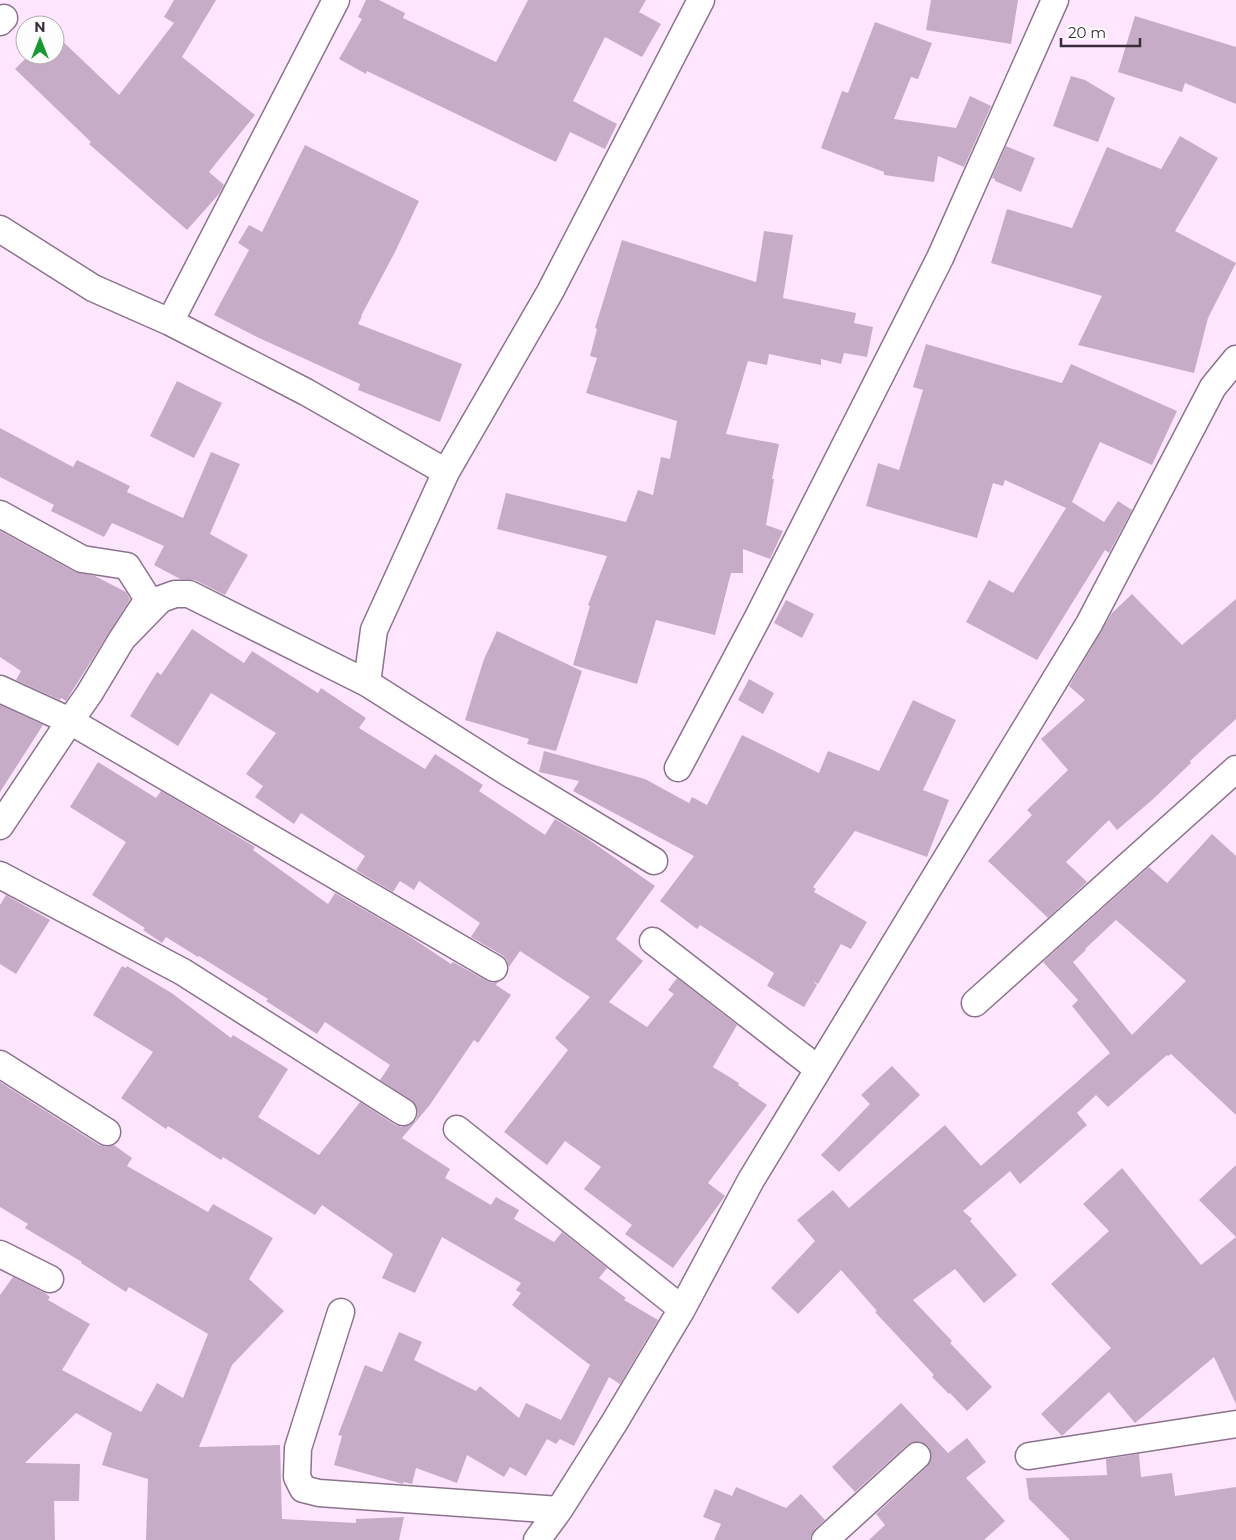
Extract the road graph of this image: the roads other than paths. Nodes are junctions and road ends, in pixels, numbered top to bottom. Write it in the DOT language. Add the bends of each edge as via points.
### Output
graph roads {
  1 [pos="336,0"];
  2 [pos="701,0"];
  3 [pos="1055,0"];
  4 [pos="0,229"];
  5 [pos="170,322"];
  6 [pos="1236,359"];
  7 [pos="446,472"];
  8 [pos="0,514"];
  9 [pos="122,639"];
  10 [pos="367,683"];
  11 [pos="0,689"];
  12 [pos="70,721"];
  13 [pos="678,768"];
  14 [pos="1236,769"];
  15 [pos="0,826"];
  16 [pos="654,860"];
  17 [pos="0,875"];
  18 [pos="653,941"];
  19 [pos="494,968"];
  20 [pos="975,1004"];
  21 [pos="0,1064"];
  22 [pos="818,1069"];
  23 [pos="403,1112"];
  24 [pos="457,1130"];
  25 [pos="106,1132"];
  26 [pos="0,1254"];
  27 [pos="50,1279"];
  28 [pos="682,1309"];
  29 [pos="342,1312"];
  30 [pos="1236,1424"];
  31 [pos="917,1456"];
  32 [pos="1029,1456"];
  33 [pos="559,1510"];
  34 [pos="537,1540"];
  35 [pos="825,1540"];
  1 -- 5 [label="street"];
  2 -- 7 [label="street" via="550,292"];
  3 -- 13 [label="street" via="940,258"];
  4 -- 5 [label="street" via="94,288"];
  5 -- 7 [label="street" via="306,392"];
  6 -- 22 [label="street" via="1213,387 1089,624"];
  7 -- 10 [label="street" via="374,630"];
  8 -- 9 [label="street" via="82,559 127,566 148,600"];
  9 -- 10 [label="street" via="161,600 175,594 190,594"];
  9 -- 12 [label="street"];
  10 -- 16 [label="street"];
  11 -- 12 [label="street"];
  12 -- 15 [label="street"];
  12 -- 19 [label="street"];
  14 -- 20 [label="street"];
  17 -- 23 [label="street" via="183,972"];
  18 -- 22 [label="street"];
  21 -- 25 [label="street"];
  22 -- 28 [label="street" via="751,1180"];
  24 -- 28 [label="street"];
  26 -- 27 [label="street"];
  28 -- 33 [label="street"];
  29 -- 33 [label="street" via="298,1448 297,1476 303,1489 319,1493"];
  30 -- 32 [label="street"];
  31 -- 35 [label="street"];
  33 -- 34 [label="street"];
}
